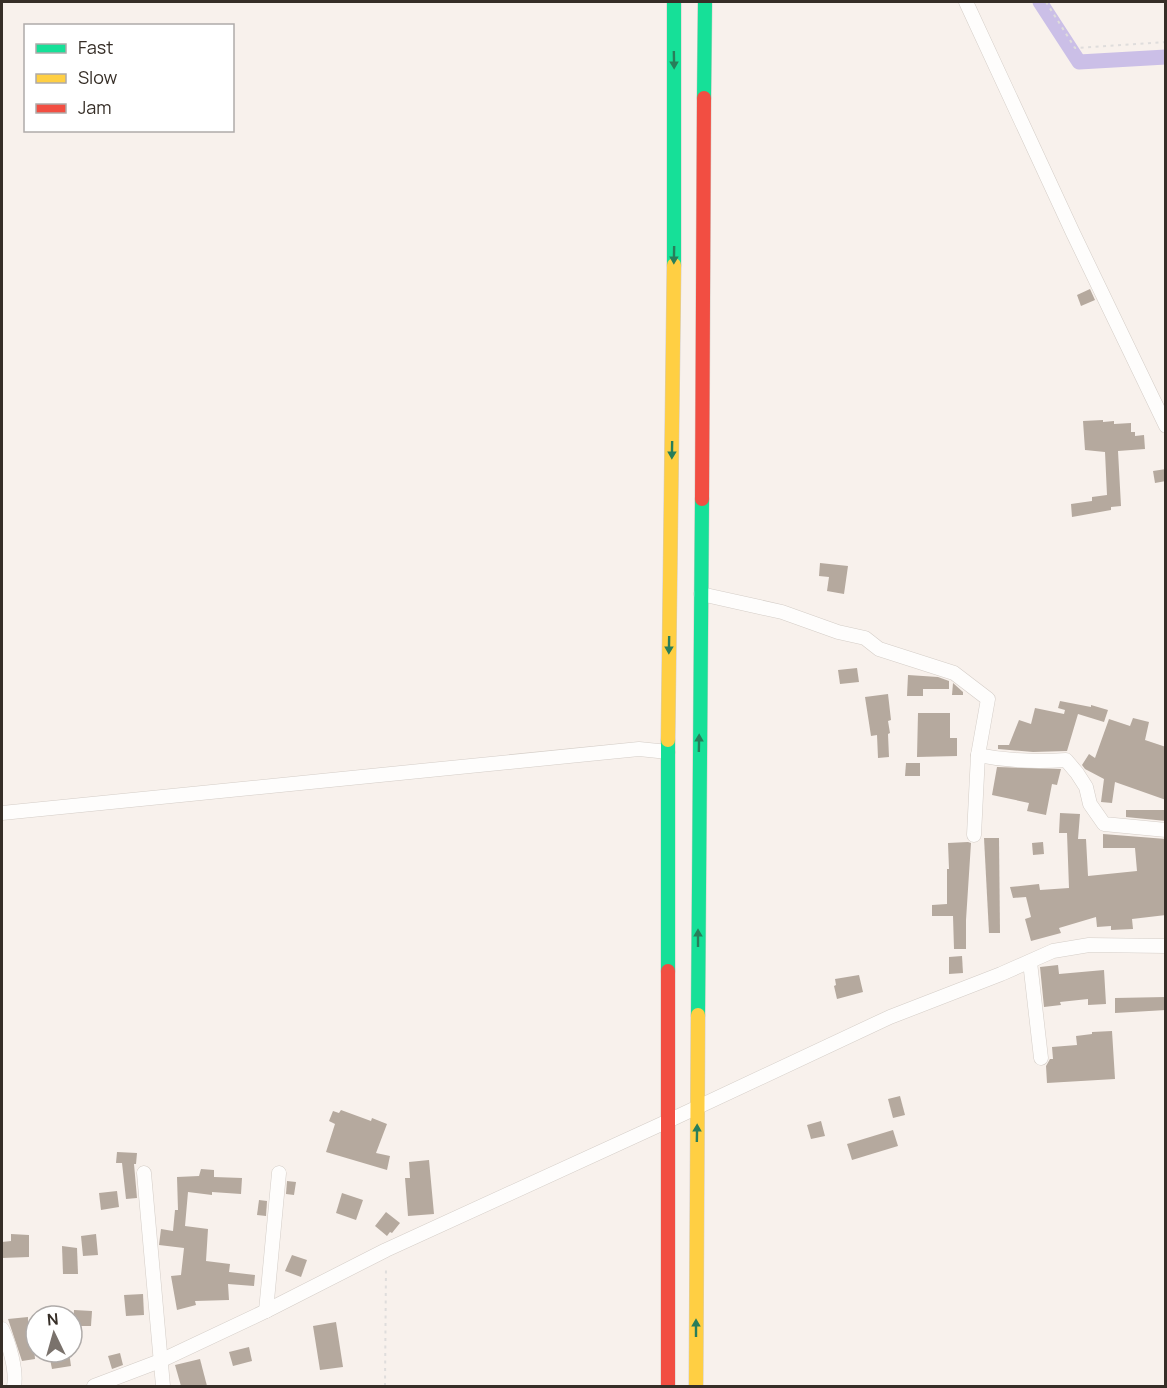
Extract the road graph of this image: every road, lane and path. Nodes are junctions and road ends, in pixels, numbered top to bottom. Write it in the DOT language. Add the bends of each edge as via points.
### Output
graph roads {
  1 [pos="674,2"];
  2 [pos="705,2"];
  3 [pos="966,2"];
  4 [pos="1046,2"];
  5 [pos="1166,42"];
  6 [pos="1166,426"];
  7 [pos="701,594"];
  8 [pos="668,752"];
  9 [pos="978,755"];
  10 [pos="2,813"];
  11 [pos="684,820"];
  12 [pos="1166,830"];
  13 [pos="974,835"];
  14 [pos="1166,946"];
  15 [pos="1030,962"];
  16 [pos="1041,1058"];
  17 [pos="697,1106"];
  18 [pos="668,1121"];
  19 [pos="144,1173"];
  20 [pos="279,1173"];
  21 [pos="386,1250"];
  22 [pos="266,1311"];
  23 [pos="2,1329"];
  24 [pos="160,1361"];
  25 [pos="14,1386"];
  26 [pos="94,1386"];
  27 [pos="163,1386"];
  28 [pos="385,1386"];
  29 [pos="668,1386"];
  30 [pos="696,1386"];
  1 -- 8 [label="main road, one-way"];
  2 -- 7 [label="main road"];
  3 -- 6 [label="street"];
  4 -- 5 [label="path" via="1075,48"];
  7 -- 9 [label="street" via="782,612 865,638 879,649 954,673 988,699"];
  11 -- 7 [label="main road, one-way"];
  8 -- 10 [label="street" via="639,749"];
  8 -- 11 [label="main road"];
  9 -- 12 [label="street" via="1066,760 1077,772 1090,804 1104,824"];
  9 -- 13 [label="street"];
  17 -- 11 [label="main road, one-way"];
  11 -- 18 [label="main road"];
  14 -- 15 [label="street" via="1089,945 1053,951"];
  15 -- 16 [label="street"];
  15 -- 17 [label="street" via="890,1017"];
  17 -- 18 [label="street"];
  30 -- 17 [label="main road, one-way"];
  18 -- 21 [label="street"];
  18 -- 29 [label="main road"];
  19 -- 24 [label="street"];
  20 -- 22 [label="street"];
  21 -- 22 [label="street"];
  21 -- 28 [label="path"];
  22 -- 24 [label="street"];
  23 -- 25 [label="street"];
  24 -- 26 [label="street"];
  24 -- 27 [label="street"];
}
